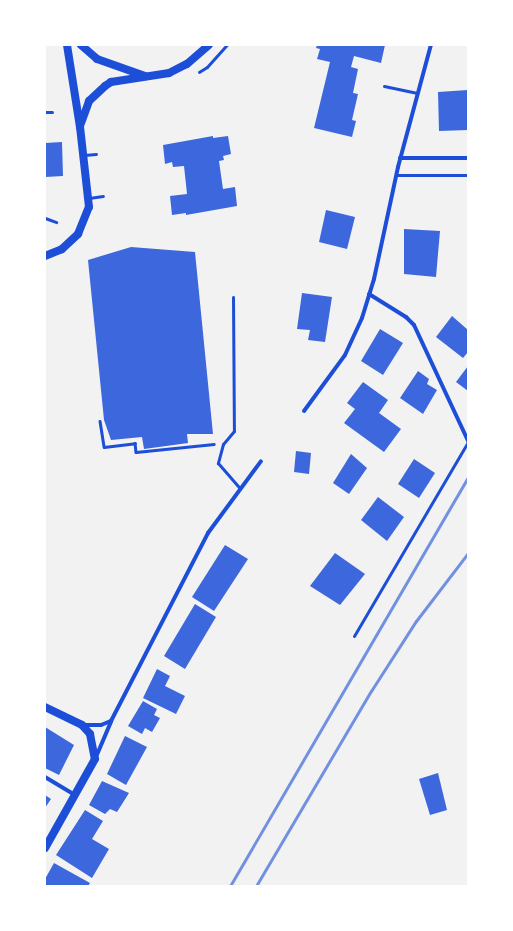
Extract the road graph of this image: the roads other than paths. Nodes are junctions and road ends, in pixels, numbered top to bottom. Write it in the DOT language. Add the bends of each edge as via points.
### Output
graph roads {
  1 [pos="66,45"];
  2 [pos="80,45"];
  3 [pos="209,45"];
  4 [pos="431,45"];
  5 [pos="148,77"];
  6 [pos="384,86"];
  7 [pos="417,93"];
  8 [pos="45,112"];
  9 [pos="52,112"];
  10 [pos="80,127"];
  11 [pos="96,154"];
  12 [pos="84,155"];
  13 [pos="400,158"];
  14 [pos="468,158"];
  15 [pos="396,175"];
  16 [pos="468,175"];
  17 [pos="103,196"];
  18 [pos="89,198"];
  19 [pos="45,218"];
  20 [pos="56,222"];
  21 [pos="45,256"];
  22 [pos="369,294"];
  23 [pos="233,297"];
  24 [pos="304,411"];
  25 [pos="468,442"];
  26 [pos="261,461"];
  27 [pos="240,488"];
  28 [pos="354,636"];
  29 [pos="45,707"];
  30 [pos="111,721"];
  31 [pos="82,724"];
  32 [pos="95,759"];
  33 [pos="45,777"];
  34 [pos="75,795"];
  35 [pos="45,848"];
  1 -- 10 [label="main road"];
  2 -- 5 [label="main road" via="97,59"];
  3 -- 5 [label="main road" via="188,64 169,73"];
  4 -- 7 [label="street"];
  5 -- 10 [label="main road" via="111,82 105,86 89,101"];
  6 -- 7 [label="lane"];
  7 -- 13 [label="street"];
  8 -- 9 [label="lane"];
  10 -- 12 [label="main road"];
  11 -- 12 [label="lane"];
  12 -- 18 [label="main road"];
  13 -- 14 [label="street"];
  13 -- 15 [label="street"];
  15 -- 16 [label="lane"];
  15 -- 22 [label="street"];
  17 -- 18 [label="lane"];
  18 -- 21 [label="main road" via="87,216 78,234 62,249"];
  19 -- 20 [label="lane"];
  22 -- 24 [label="street" via="362,318 345,355"];
  22 -- 25 [label="street" via="406,317 414,325"];
  23 -- 27 [label="lane" via="234,431 225,443 218,463"];
  25 -- 28 [label="lane"];
  26 -- 27 [label="street"];
  27 -- 30 [label="street" via="208,532"];
  29 -- 31 [label="main road"];
  30 -- 31 [label="street" via="92,726"];
  30 -- 32 [label="street"];
  31 -- 32 [label="main road" via="90,734"];
  32 -- 34 [label="main road"];
  33 -- 34 [label="street"];
  34 -- 35 [label="main road"];
}
